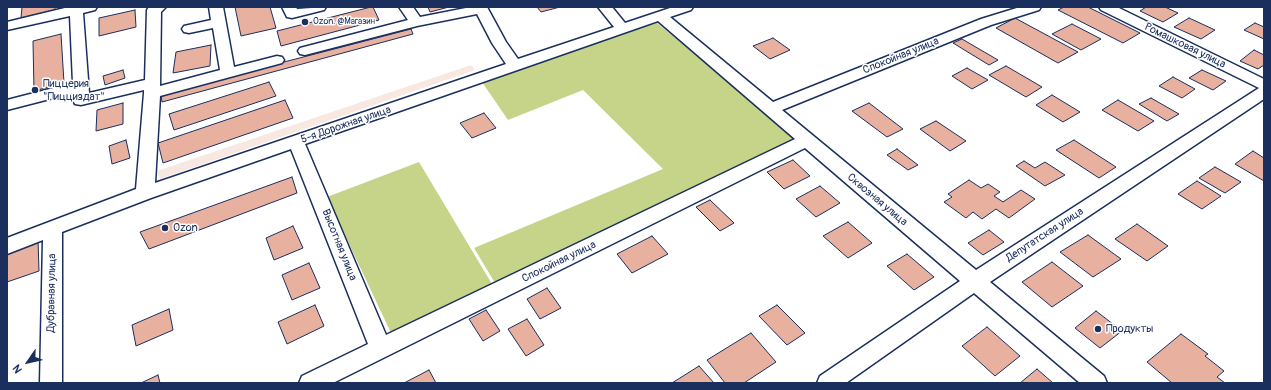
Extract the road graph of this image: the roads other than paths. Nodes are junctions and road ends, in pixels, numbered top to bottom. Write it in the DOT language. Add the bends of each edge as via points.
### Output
graph roads {
  1 [pos="90,7"];
  2 [pos="158,7"];
  3 [pos="216,7"];
  4 [pos="289,7"];
  5 [pos="319,7"];
  6 [pos="406,7"];
  7 [pos="605,7"];
  8 [pos="686,7"];
  9 [pos="1034,7"];
  10 [pos="1106,7"];
  11 [pos="480,8"];
  12 [pos="75,9"];
  13 [pos="660,16"];
  14 [pos="218,22"];
  15 [pos="416,22"];
  16 [pos="7,26"];
  17 [pos="189,29"];
  18 [pos="623,29"];
  19 [pos="305,51"];
  20 [pos="277,60"];
  21 [pos="515,65"];
  22 [pos="228,73"];
  23 [pos="1264,85"];
  24 [pos="81,86"];
  25 [pos="152,88"];
  26 [pos="1264,92"];
  27 [pos="7,106"];
  28 [pos="770,109"];
  29 [pos="807,140"];
  30 [pos="296,142"];
  31 [pos="145,193"];
  32 [pos="53,228"];
  33 [pos="7,246"];
  34 [pos="974,282"];
  35 [pos="381,348"];
  36 [pos="50,383"];
  37 [pos="310,383"];
  38 [pos="828,383"];
  39 [pos="1096,383"];
  1 -- 12 [label="street"];
  2 -- 25 [label="street" via="154,10"];
  3 -- 14 [label="street"];
  4 -- 5 [label="street" via="292,14"];
  6 -- 15 [label="street"];
  7 -- 18 [label="street"];
  8 -- 13 [label="street, 5-я Дорожная улица"];
  9 -- 28 [label="street, Спокойная улица" via="986,22"];
  10 -- 23 [label="street, Ромашковая улица"];
  11 -- 15 [label="street"];
  11 -- 21 [label="street" via="498,43"];
  12 -- 16 [label="street"];
  12 -- 24 [label="street"];
  13 -- 18 [label="street, 5-я Дорожная улица"];
  13 -- 28 [label="street, Сквозная улица"];
  14 -- 17 [label="street"];
  14 -- 22 [label="street"];
  15 -- 19 [label="street"];
  18 -- 21 [label="street, 5-я Дорожная улица"];
  20 -- 22 [label="street"];
  21 -- 30 [label="street, 5-я Дорожная улица"];
  22 -- 25 [label="street"];
  24 -- 25 [label="street" via="81,100"];
  24 -- 27 [label="street"];
  25 -- 31 [label="street"];
  26 -- 34 [label="street, Депутатская улица"];
  28 -- 29 [label="street, Сквозная улица"];
  29 -- 34 [label="street, Сквозная улица"];
  29 -- 35 [label="street, Спокойная улица"];
  30 -- 31 [label="street, 5-я Дорожная улица"];
  30 -- 35 [label="street, Высотная улица"];
  31 -- 32 [label="street, 5-я Дорожная улица"];
  32 -- 33 [label="street, 5-я Дорожная улица"];
  32 -- 36 [label="street, Дубравная улица"];
  34 -- 38 [label="street, Депутатская улица"];
  34 -- 39 [label="street, Сквозная улица"];
  35 -- 37 [label="street, Спокойная улица"];
}
